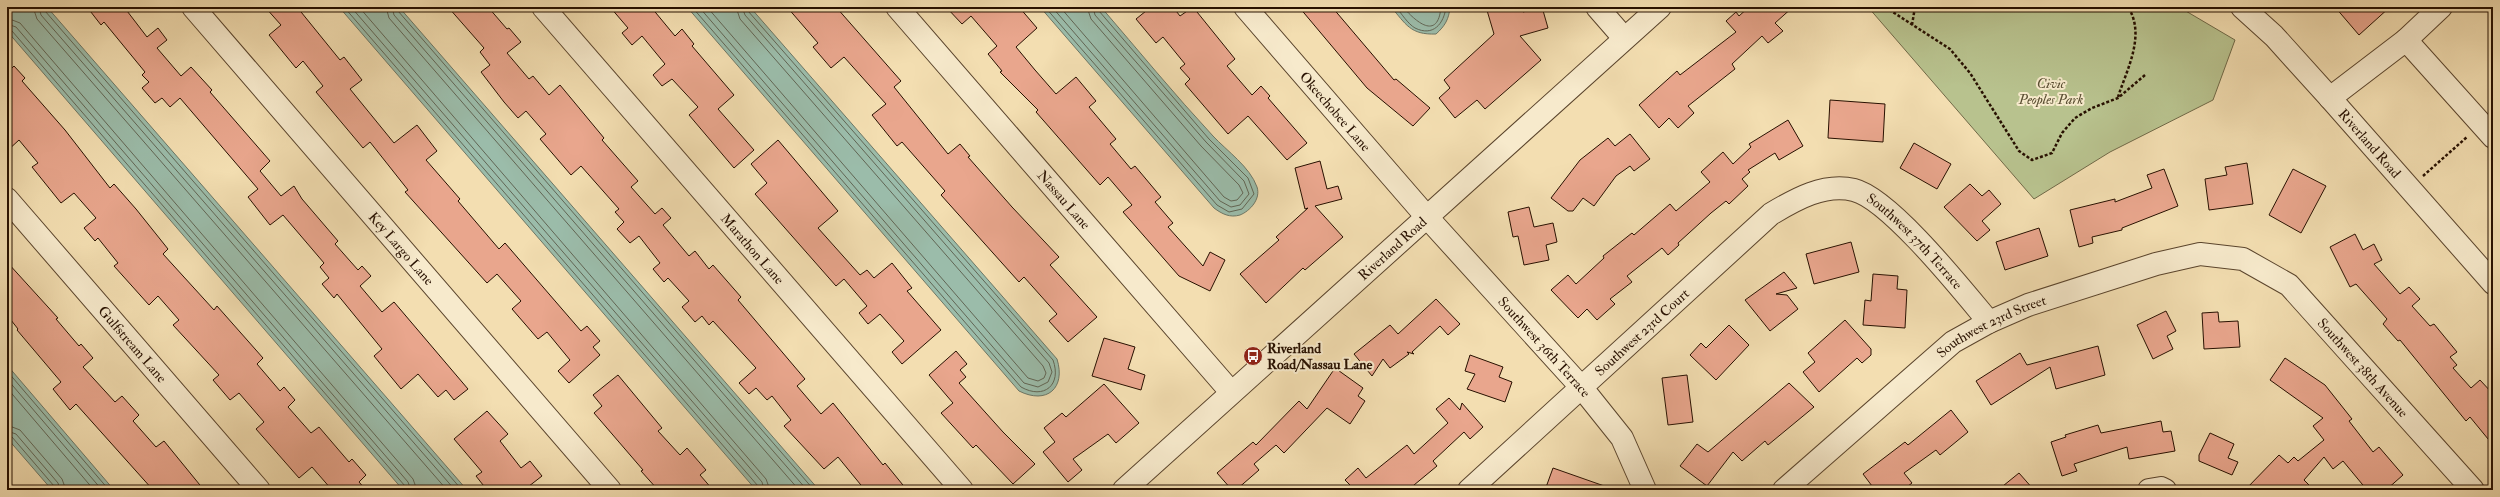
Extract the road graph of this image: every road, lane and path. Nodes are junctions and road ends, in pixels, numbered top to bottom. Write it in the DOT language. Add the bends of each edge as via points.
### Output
graph roads {
  1 [pos="193,7"];
  2 [pos="543,7"];
  3 [pos="898,7"];
  4 [pos="1245,7"];
  5 [pos="1597,7"];
  6 [pos="1660,7"];
  7 [pos="1885,7"];
  8 [pos="1915,7"];
  9 [pos="2128,7"];
  10 [pos="2242,7"];
  11 [pos="2441,7"];
  12 [pos="1912,25"];
  13 [pos="1624,38"];
  14 [pos="2406,40"];
  15 [pos="2145,75"];
  16 [pos="2118,98"];
  17 [pos="2330,98"];
  18 [pos="2487,131"];
  19 [pos="2409,188"];
  20 [pos="1824,189"];
  21 [pos="7,199"];
  22 [pos="1426,216"];
  23 [pos="2243,259"];
  24 [pos="2493,283"];
  25 [pos="1989,322"];
  26 [pos="1582,388"];
  27 [pos="1231,392"];
  28 [pos="259,490"];
  29 [pos="610,490"];
  30 [pos="962,490"];
  31 [pos="1124,490"];
  32 [pos="1469,490"];
  33 [pos="1645,490"];
  34 [pos="1784,490"];
  35 [pos="2473,490"];
  1 -- 29 [label="street, Key Largo Lane"];
  2 -- 30 [label="street, Marathon Lane"];
  3 -- 27 [label="street, Nassau Lane"];
  4 -- 22 [label="street, Okeechobee Lane"];
  5 -- 13 [label="street"];
  6 -- 13 [label="street, Riverland Road"];
  7 -- 12 [label="path"];
  8 -- 12 [label="path"];
  9 -- 16 [label="path" via="2134,16 2136,44"];
  10 -- 17 [label="street, Riverland Road" via="2274,36"];
  11 -- 14 [label="street"];
  12 -- 16 [label="path" via="1950,49 1970,73 2019,151 2032,160 2052,154 2062,133 2075,118"];
  13 -- 22 [label="street, Riverland Road"];
  14 -- 17 [label="street"];
  14 -- 18 [label="street"];
  15 -- 16 [label="path"];
  17 -- 19 [label="street, Riverland Road"];
  18 -- 19 [label="path"];
  19 -- 24 [label="street, Riverland Road"];
  20 -- 25 [label="street, Southwest 37th Terrace" via="1854,190 1881,206 1909,232"];
  20 -- 26 [label="street, Southwest 23rd Court" via="1795,199 1771,214"];
  21 -- 28 [label="street, Gulfstream Lane"];
  22 -- 26 [label="street, Southwest 36th Terrace"];
  22 -- 27 [label="street, Riverland Road"];
  23 -- 25 [label="street, Southwest 23rd Street" via="2200,254 2156,264 2028,305"];
  23 -- 35 [label="street, Southwest 38th Avenue" via="2288,285"];
  25 -- 34 [label="street, Southwest 23rd Street" via="1953,342"];
  26 -- 32 [label="street, Southwest 23rd Court"];
  26 -- 33 [label="street, Southwest 36th Terrace" via="1622,438"];
  27 -- 31 [label="street, Riverland Road"];
}
